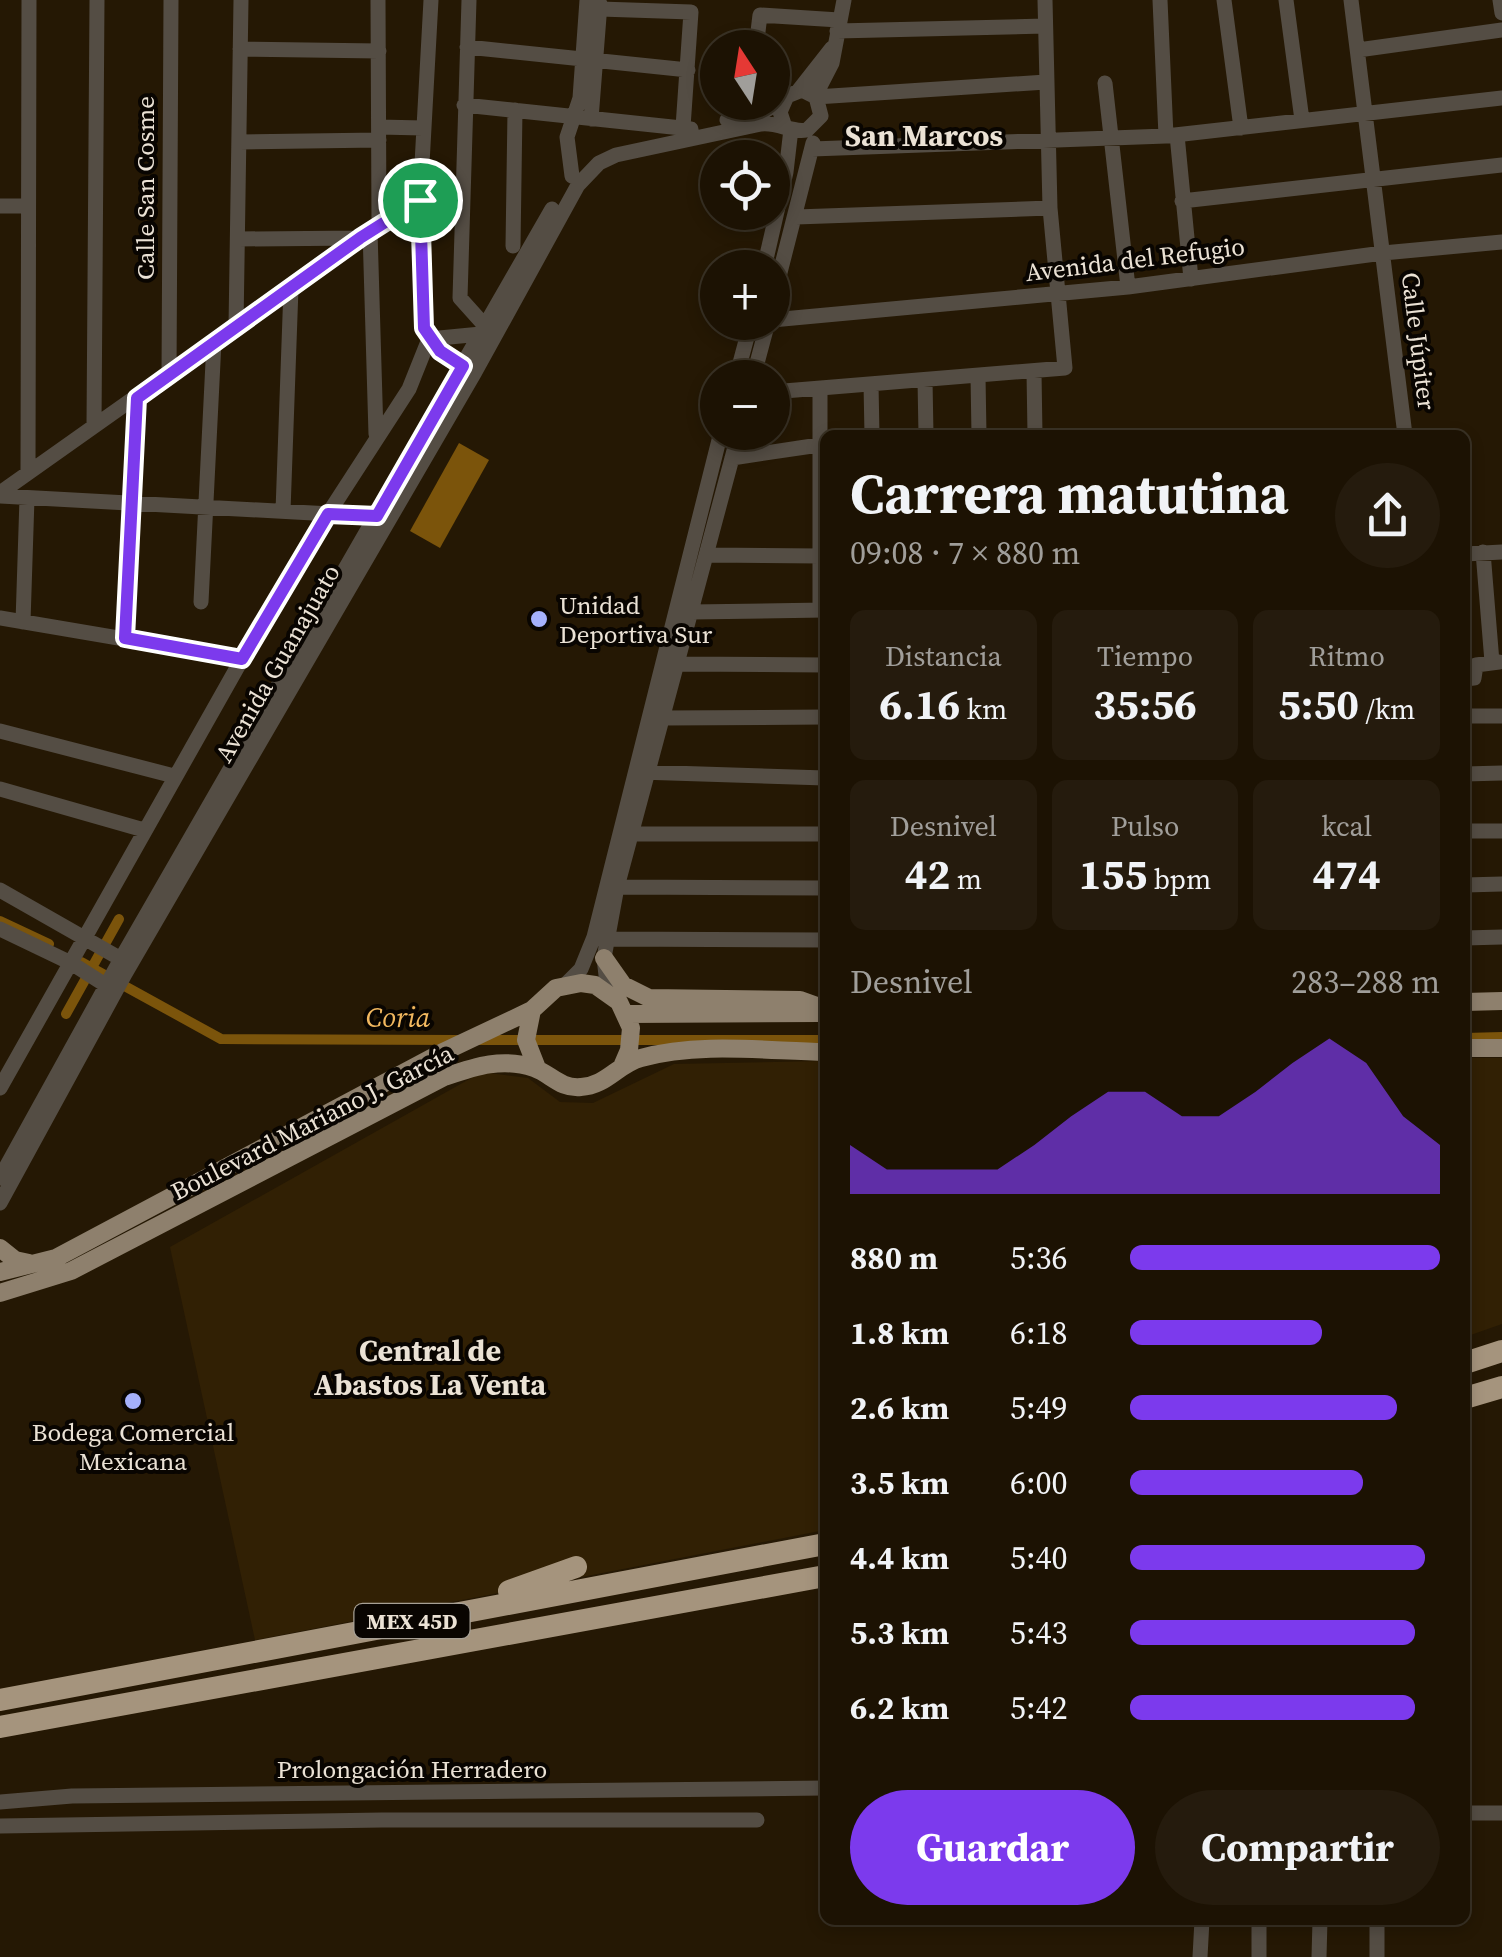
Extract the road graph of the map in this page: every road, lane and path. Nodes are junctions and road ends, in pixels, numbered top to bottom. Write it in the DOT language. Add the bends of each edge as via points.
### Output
graph roads {
  1 [pos="29,0"];
  2 [pos="97,0"];
  3 [pos="171,0"];
  4 [pos="241,0"];
  5 [pos="378,0"];
  6 [pos="431,0"];
  7 [pos="469,0"];
  8 [pos="844,0"];
  9 [pos="1045,0"];
  10 [pos="1160,0"];
  11 [pos="1224,0"];
  12 [pos="1286,0"];
  13 [pos="1350,0"];
  14 [pos="1500,0"];
  15 [pos="595,2"];
  16 [pos="1502,12"];
  17 [pos="838,25"];
  18 [pos="1045,26"];
  19 [pos="758,30"];
  20 [pos="1502,30"];
  21 [pos="468,47"];
  22 [pos="240,49"];
  23 [pos="1358,50"];
  24 [pos="379,51"];
  25 [pos="590,62"];
  26 [pos="688,70"];
  27 [pos="1046,82"];
  28 [pos="1105,83"];
  29 [pos="803,95"];
  30 [pos="1502,98"];
  31 [pos="464,105"];
  32 [pos="515,110"];
  33 [pos="1368,113"];
  34 [pos="583,118"];
  35 [pos="1302,120"];
  36 [pos="788,126"];
  37 [pos="815,126"];
  38 [pos="423,128"];
  39 [pos="687,128"];
  40 [pos="1240,128"];
  41 [pos="379,133"];
  42 [pos="1171,136"];
  43 [pos="1110,139"];
  44 [pos="1047,141"];
  45 [pos="240,142"];
  46 [pos="812,149"];
  47 [pos="1502,165"];
  48 [pos="582,170"];
  49 [pos="1373,177"];
  50 [pos="420,200"];
  51 [pos="1182,201"];
  52 [pos="0,206"];
  53 [pos="27,206"];
  54 [pos="1050,208"];
  55 [pos="796,216"];
  56 [pos="370,232"];
  57 [pos="239,239"];
  58 [pos="1502,242"];
  59 [pos="513,246"];
  60 [pos="768,250"];
  61 [pos="787,250"];
  62 [pos="1383,253"];
  63 [pos="1191,279"];
  64 [pos="1128,287"];
  65 [pos="290,288"];
  66 [pos="1059,294"];
  67 [pos="790,319"];
  68 [pos="236,326"];
  69 [pos="483,330"];
  70 [pos="429,340"];
  71 [pos="214,342"];
  72 [pos="463,366"];
  73 [pos="1034,372"];
  74 [pos="168,376"];
  75 [pos="978,376"];
  76 [pos="926,380"];
  77 [pos="872,384"];
  78 [pos="820,389"];
  79 [pos="790,391"];
  80 [pos="137,398"];
  81 [pos="94,426"];
  82 [pos="872,430"];
  83 [pos="926,430"];
  84 [pos="980,430"];
  85 [pos="1035,430"];
  86 [pos="1404,430"];
  87 [pos="376,438"];
  88 [pos="819,445"];
  89 [pos="717,450"];
  90 [pos="733,450"];
  91 [pos="732,458"];
  92 [pos="820,467"];
  93 [pos="28,473"];
  94 [pos="0,495"];
  95 [pos="27,498"];
  96 [pos="133,503"];
  97 [pos="208,507"];
  98 [pos="284,511"];
  99 [pos="328,514"];
  100 [pos="384,517"];
  101 [pos="1483,552"];
  102 [pos="1502,552"];
  103 [pos="1470,553"];
  104 [pos="708,554"];
  105 [pos="820,556"];
  106 [pos="201,602"];
  107 [pos="820,610"];
  108 [pos="691,612"];
  109 [pos="0,618"];
  110 [pos="22,622"];
  111 [pos="125,638"];
  112 [pos="242,659"];
  113 [pos="1497,662"];
  114 [pos="675,664"];
  115 [pos="820,665"];
  116 [pos="1470,678"];
  117 [pos="1470,716"];
  118 [pos="1502,716"];
  119 [pos="820,717"];
  120 [pos="663,718"];
  121 [pos="0,732"];
  122 [pos="642,773"];
  123 [pos="1502,773"];
  124 [pos="1470,774"];
  125 [pos="174,776"];
  126 [pos="820,778"];
  127 [pos="0,788"];
  128 [pos="144,830"];
  129 [pos="1502,830"];
  130 [pos="1470,831"];
  131 [pos="631,834"];
  132 [pos="820,834"];
  133 [pos="1502,884"];
  134 [pos="1470,885"];
  135 [pos="617,888"];
  136 [pos="820,888"];
  137 [pos="0,890"];
  138 [pos="0,929"];
  139 [pos="1502,937"];
  140 [pos="1470,938"];
  141 [pos="86,939"];
  142 [pos="820,940"];
  143 [pos="605,948"];
  144 [pos="74,964"];
  145 [pos="113,973"];
  146 [pos="566,984"];
  147 [pos="608,992"];
  148 [pos="1502,1001"];
  149 [pos="1470,1002"];
  150 [pos="820,1009"];
  151 [pos="820,1011"];
  152 [pos="530,1017"];
  153 [pos="629,1021"];
  154 [pos="1470,1048"];
  155 [pos="1502,1048"];
  156 [pos="820,1052"];
  157 [pos="626,1057"];
  158 [pos="533,1062"];
  159 [pos="0,1088"];
  160 [pos="0,1178"];
  161 [pos="0,1203"];
  162 [pos="0,1248"];
  163 [pos="35,1265"];
  164 [pos="0,1272"];
  165 [pos="0,1293"];
  166 [pos="1502,1351"];
  167 [pos="1470,1361"];
  168 [pos="1502,1387"];
  169 [pos="1470,1397"];
  170 [pos="820,1545"];
  171 [pos="576,1567"];
  172 [pos="820,1577"];
  173 [pos="392,1625"];
  174 [pos="0,1700"];
  175 [pos="0,1728"];
  176 [pos="820,1788"];
  177 [pos="0,1802"];
  178 [pos="1470,1813"];
  179 [pos="1502,1813"];
  180 [pos="757,1820"];
  181 [pos="0,1826"];
  182 [pos="1202,1925"];
  183 [pos="1259,1925"];
  184 [pos="1320,1925"];
  185 [pos="1376,1925"];
  186 [pos="1200,1957"];
  187 [pos="1258,1957"];
  188 [pos="1318,1957"];
  189 [pos="1376,1957"];
  1 -- 53 [label="street"];
  2 -- 81 [label="street"];
  3 -- 74 [label="street, Calle San Cosme"];
  4 -- 22 [label="street"];
  5 -- 24 [label="street"];
  6 -- 38 [label="street"];
  7 -- 21 [label="street"];
  8 -- 17 [label="street"];
  9 -- 18 [label="street"];
  10 -- 42 [label="street"];
  11 -- 40 [label="street"];
  12 -- 35 [label="street"];
  13 -- 23 [label="street, Calle Júpiter"];
  14 -- 16 [label="street"];
  15 -- 25 [label="street"];
  15 -- 26 [label="street" via="692,12"];
  17 -- 18 [label="street"];
  17 -- 19 [label="street" via="760,15"];
  17 -- 29 [label="street" via="829,72"];
  18 -- 27 [label="street"];
  20 -- 23 [label="street"];
  21 -- 25 [label="street"];
  21 -- 31 [label="street"];
  22 -- 24 [label="street"];
  22 -- 45 [label="street"];
  23 -- 33 [label="street, Calle Júpiter"];
  24 -- 41 [label="street"];
  25 -- 26 [label="street"];
  25 -- 34 [label="street"];
  26 -- 39 [label="street"];
  27 -- 29 [label="street"];
  27 -- 44 [label="street"];
  28 -- 43 [label="street"];
  29 -- 36 [label="street" via="780,112"];
  29 -- 37 [label="street" via="822,112"];
  29 -- 39 [label="street"];
  30 -- 33 [label="street"];
  31 -- 32 [label="street"];
  31 -- 69 [label="street" via="460,298"];
  32 -- 34 [label="street"];
  32 -- 59 [label="street"];
  33 -- 35 [label="street"];
  33 -- 49 [label="street, Calle Júpiter"];
  34 -- 39 [label="street"];
  34 -- 48 [label="street" via="567,137"];
  35 -- 40 [label="street"];
  36 -- 37 [label="street"];
  36 -- 48 [label="street" via="753,125 616,155"];
  36 -- 60 [label="street" via="786,172"];
  37 -- 46 [label="street"];
  38 -- 41 [label="street"];
  38 -- 50 [label="street"];
  39 -- 48 [label="street" via="614,146"];
  40 -- 42 [label="street"];
  41 -- 45 [label="street"];
  41 -- 56 [label="street"];
  42 -- 43 [label="street"];
  42 -- 51 [label="street"];
  43 -- 44 [label="street"];
  43 -- 64 [label="street"];
  44 -- 46 [label="street"];
  44 -- 54 [label="street"];
  45 -- 57 [label="street"];
  46 -- 55 [label="street"];
  47 -- 49 [label="street"];
  48 -- 69 [label="street, Avenida Guanajuato"];
  48 -- 100 [label="street, Avenida Guanajuato"];
  49 -- 51 [label="street"];
  49 -- 62 [label="street, Calle Júpiter"];
  50 -- 56 [label="street"];
  50 -- 70 [label="street"];
  51 -- 63 [label="street"];
  52 -- 53 [label="street"];
  53 -- 93 [label="street"];
  54 -- 55 [label="street"];
  54 -- 66 [label="street"];
  55 -- 61 [label="street"];
  56 -- 57 [label="street"];
  56 -- 65 [label="street"];
  56 -- 87 [label="street"];
  57 -- 68 [label="street"];
  58 -- 62 [label="street, Avenida del Refugio"];
  62 -- 63 [label="street, Avenida del Refugio"];
  62 -- 86 [label="street, Calle Júpiter"];
  63 -- 64 [label="street, Avenida del Refugio"];
  64 -- 66 [label="street, Avenida del Refugio"];
  65 -- 68 [label="street"];
  65 -- 98 [label="street"];
  66 -- 67 [label="street, Avenida del Refugio"];
  66 -- 73 [label="street" via="1065,368"];
  68 -- 71 [label="street"];
  69 -- 70 [label="street"];
  69 -- 72 [label="street, Avenida Guanajuato"];
  70 -- 72 [label="street"];
  70 -- 87 [label="street" via="409,389"];
  71 -- 74 [label="street"];
  71 -- 97 [label="street"];
  72 -- 100 [label="street, Avenida Guanajuato"];
  73 -- 75 [label="street"];
  73 -- 85 [label="street"];
  74 -- 80 [label="street"];
  75 -- 76 [label="street"];
  75 -- 84 [label="street"];
  76 -- 77 [label="street"];
  76 -- 83 [label="street"];
  77 -- 78 [label="street"];
  77 -- 82 [label="street"];
  78 -- 79 [label="street"];
  78 -- 88 [label="street"];
  80 -- 81 [label="street"];
  80 -- 96 [label="street"];
  81 -- 93 [label="street"];
  87 -- 99 [label="street"];
  88 -- 91 [label="street"];
  88 -- 92 [label="street"];
  89 -- 122 [label="street"];
  90 -- 91 [label="street"];
  91 -- 104 [label="street"];
  93 -- 94 [label="street"];
  94 -- 95 [label="street"];
  95 -- 96 [label="street"];
  95 -- 110 [label="street"];
  96 -- 97 [label="street"];
  96 -- 111 [label="street"];
  97 -- 98 [label="street"];
  97 -- 106 [label="street"];
  98 -- 99 [label="street"];
  99 -- 100 [label="street"];
  99 -- 112 [label="street"];
  100 -- 145 [label="street, Avenida Guanajuato"];
  101 -- 102 [label="street"];
  101 -- 103 [label="street"];
  101 -- 113 [label="street"];
  104 -- 105 [label="street"];
  104 -- 108 [label="street"];
  107 -- 108 [label="street"];
  108 -- 114 [label="street"];
  109 -- 110 [label="street"];
  110 -- 111 [label="street"];
  111 -- 112 [label="street"];
  112 -- 125 [label="street"];
  113 -- 116 [label="street" via="1476,665"];
  114 -- 115 [label="street"];
  114 -- 120 [label="street"];
  117 -- 118 [label="street"];
  119 -- 120 [label="street"];
  120 -- 122 [label="street"];
  121 -- 125 [label="street"];
  122 -- 126 [label="street"];
  122 -- 131 [label="street"];
  122 -- 146 [label="street" via="594,937 581,969"];
  123 -- 124 [label="street"];
  125 -- 128 [label="street"];
  127 -- 128 [label="street"];
  128 -- 141 [label="street"];
  129 -- 130 [label="street"];
  131 -- 132 [label="street"];
  131 -- 135 [label="street"];
  133 -- 134 [label="street"];
  135 -- 136 [label="street"];
  135 -- 143 [label="street"];
  137 -- 141 [label="street"];
  138 -- 144 [label="street"];
  139 -- 140 [label="street"];
  141 -- 144 [label="street"];
  141 -- 145 [label="street"];
  142 -- 143 [label="street"];
  143 -- 147 [label="street"];
  143 -- 150 [label="main road" via="623,985 648,998 800,1000"];
  144 -- 145 [label="street"];
  144 -- 159 [label="street"];
  145 -- 160 [label="street, Avenida Guanajuato"];
  145 -- 161 [label="street, Avenida Guanajuato"];
  146 -- 147 [label="main road"];
  146 -- 152 [label="main road" via="546,994"];
  147 -- 153 [label="main road"];
  148 -- 149 [label="main road"];
  151 -- 153 [label="main road"];
  152 -- 158 [label="main road"];
  152 -- 163 [label="main road, Boulevard Mariano J. García" via="439,1054"];
  153 -- 157 [label="main road"];
  154 -- 155 [label="main road"];
  156 -- 157 [label="main road, Boulevard Mariano J. García"];
  157 -- 158 [label="main road, Boulevard Mariano J. García" via="599,1084 584,1088 553,1082"];
  158 -- 165 [label="main road, Boulevard Mariano J. García" via="487,1063 444,1077 71,1271"];
  162 -- 163 [label="main road"];
  163 -- 164 [label="main road, Boulevard Mariano J. García"];
  166 -- 167 [label="highway"];
  168 -- 169 [label="highway"];
  170 -- 173 [label="highway, MEX 45D"];
  171 -- 173 [label="highway"];
  172 -- 175 [label="highway, MEX 45D"];
  173 -- 174 [label="highway, MEX 45D"];
  176 -- 177 [label="street, Prolongación Herradero"];
  178 -- 179 [label="street"];
  180 -- 181 [label="street"];
  182 -- 186 [label="street"];
  183 -- 187 [label="street"];
  184 -- 188 [label="street"];
  185 -- 189 [label="street"];
}
